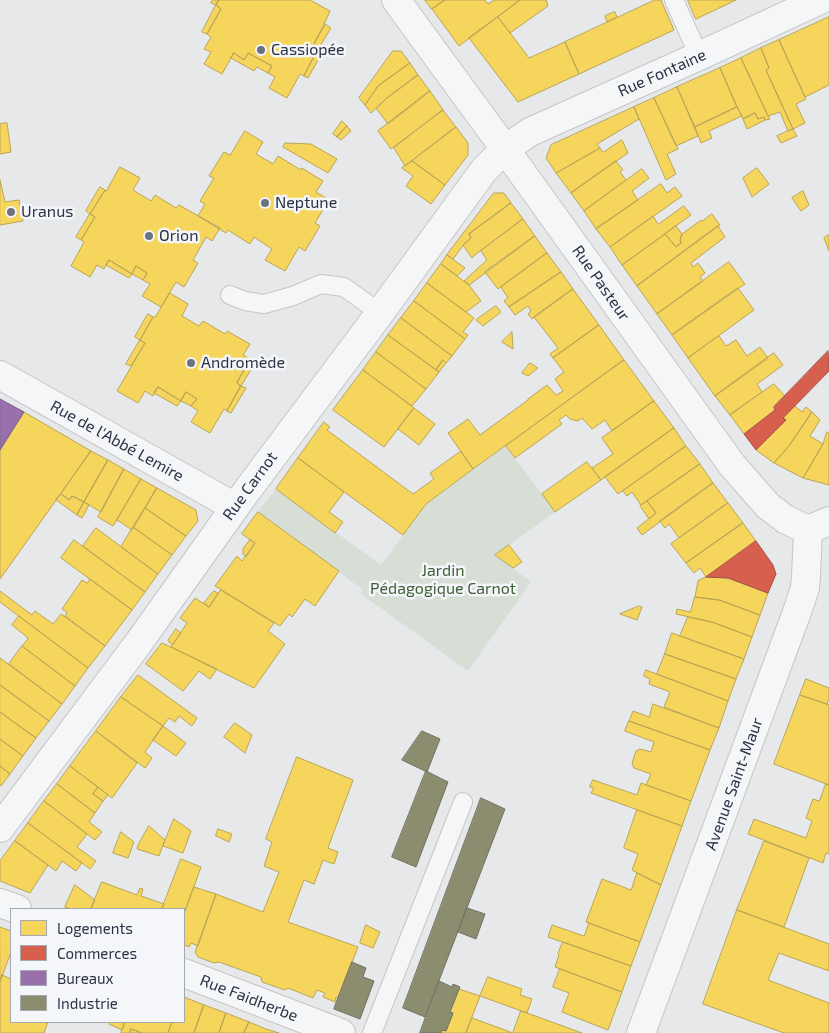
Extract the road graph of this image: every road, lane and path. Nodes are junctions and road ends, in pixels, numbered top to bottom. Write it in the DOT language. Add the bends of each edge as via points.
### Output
graph roads {
  1 [pos="396,0"];
  2 [pos="674,0"];
  3 [pos="820,0"];
  4 [pos="699,56"];
  5 [pos="505,149"];
  6 [pos="230,295"];
  7 [pos="380,313"];
  8 [pos="0,375"];
  9 [pos="235,507"];
  10 [pos="818,526"];
  11 [pos="462,802"];
  12 [pos="0,828"];
  13 [pos="0,903"];
  14 [pos="14,908"];
  15 [pos="185,973"];
  16 [pos="341,1033"];
  17 [pos="372,1033"];
  18 [pos="641,1033"];
  1 -- 5 [label="street, Rue Pasteur"];
  2 -- 4 [label="lane"];
  3 -- 4 [label="street, Rue Fontaine"];
  4 -- 5 [label="street, Rue Fontaine" via="542,126"];
  5 -- 7 [label="street, Rue Carnot" via="484,170"];
  5 -- 10 [label="street, Rue Pasteur" via="732,465 768,506 785,520"];
  6 -- 7 [label="lane" via="264,304 321,284 344,287"];
  7 -- 9 [label="street, Rue Carnot"];
  8 -- 9 [label="street, Rue de l'Abbé Lemire"];
  9 -- 12 [label="street, Rue Carnot"];
  10 -- 18 [label="street, Avenue Saint-Maur" via="797,612"];
  11 -- 17 [label="lane"];
  13 -- 14 [label="street"];
  15 -- 16 [label="street, Rue Faidherbe"];
}
